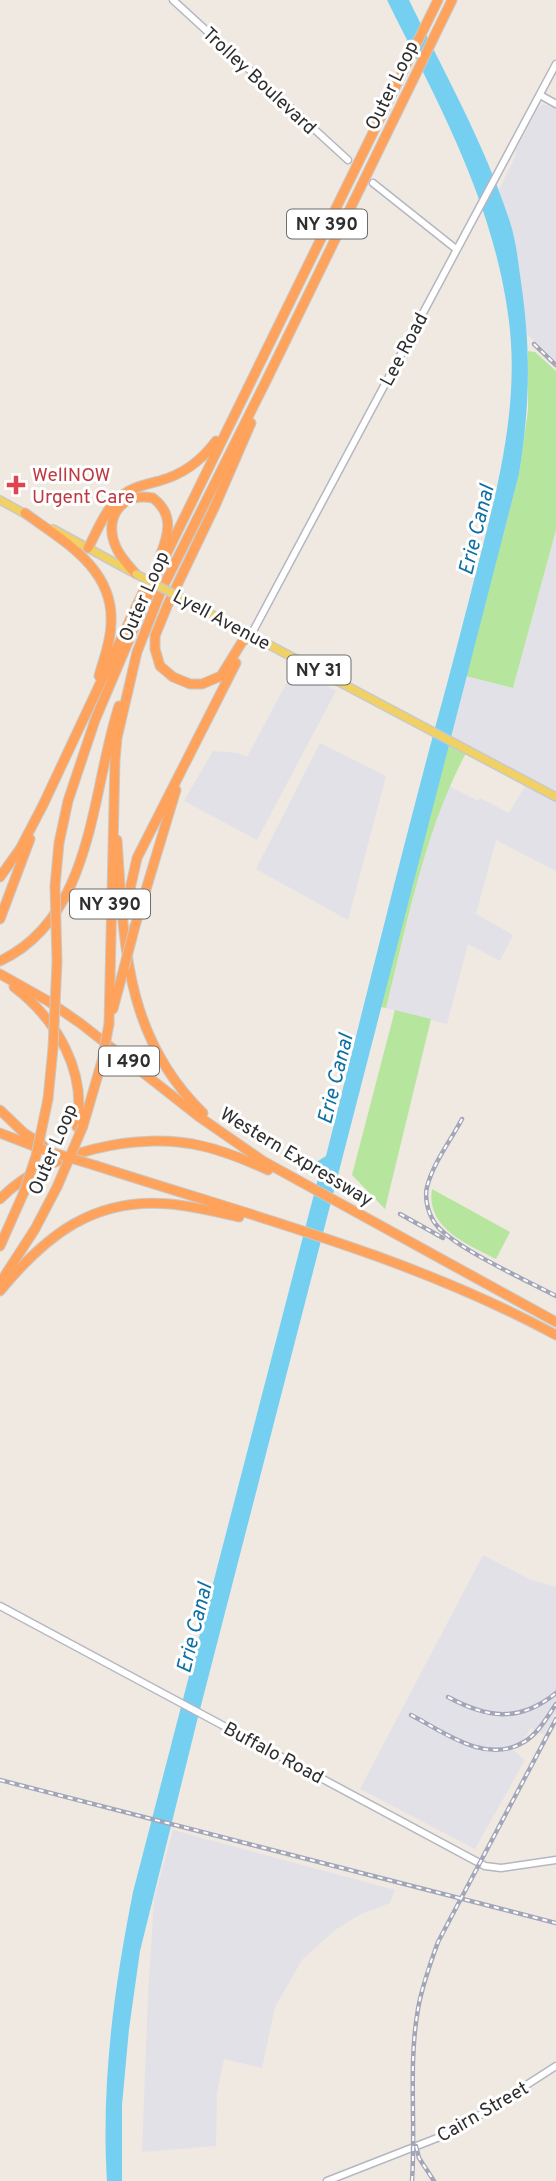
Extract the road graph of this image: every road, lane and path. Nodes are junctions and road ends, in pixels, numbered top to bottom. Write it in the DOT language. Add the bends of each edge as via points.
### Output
graph roads {
  1 [pos="173,0"];
  2 [pos="438,0"];
  3 [pos="452,0"];
  4 [pos="556,64"];
  5 [pos="540,95"];
  6 [pos="556,104"];
  7 [pos="348,160"];
  8 [pos="373,184"];
  9 [pos="456,249"];
  10 [pos="267,379"];
  11 [pos="246,388"];
  12 [pos="0,500"];
  13 [pos="25,513"];
  14 [pos="171,544"];
  15 [pos="88,548"];
  16 [pos="162,551"];
  17 [pos="136,574"];
  18 [pos="251,635"];
  19 [pos="137,652"];
  20 [pos="91,703"];
  21 [pos="191,752"];
  22 [pos="113,785"];
  23 [pos="556,797"];
  24 [pos="43,805"];
  25 [pos="0,877"];
  26 [pos="0,919"];
  27 [pos="125,940"];
  28 [pos="0,961"];
  29 [pos="0,976"];
  30 [pos="109,1024"];
  31 [pos="0,1110"];
  32 [pos="80,1127"];
  33 [pos="0,1133"];
  34 [pos="42,1147"];
  35 [pos="253,1154"];
  36 [pos="302,1184"];
  37 [pos="0,1199"];
  38 [pos="290,1228"];
  39 [pos="0,1246"];
  40 [pos="0,1283"];
  41 [pos="0,1291"];
  42 [pos="556,1322"];
  43 [pos="556,1335"];
  44 [pos="0,1606"];
  45 [pos="556,1860"];
  46 [pos="556,2066"];
  47 [pos="327,2181"];
  1 -- 7 [label="street, Trolley Boulevard"];
  2 -- 11 [label="highway, Outer Loop / NY 390"];
  3 -- 10 [label="highway, Outer Loop / NY 390"];
  4 -- 5 [label="street, Lee Road"];
  5 -- 6 [label="street"];
  5 -- 9 [label="street, Lee Road"];
  8 -- 9 [label="street"];
  9 -- 18 [label="street, Lee Road"];
  10 -- 18 [label="highway" via="231,472 164,613 155,649 160,666 173,677 202,684 221,676"];
  10 -- 19 [label="highway, Outer Loop / NY 390" via="161,591"];
  11 -- 14 [label="highway, Outer Loop / NY 390"];
  11 -- 15 [label="highway" via="201,459 178,475 122,495"];
  12 -- 13 [label="main road, Lyell Avenue / NY 31"];
  13 -- 15 [label="main road, Lyell Avenue / NY 31"];
  13 -- 20 [label="highway" via="77,552 105,587 111,624"];
  14 -- 16 [label="highway"];
  14 -- 39 [label="highway, Outer Loop / NY 390, bridge" via="92,730 68,801 55,886 57,962 48,1099 36,1156"];
  15 -- 17 [label="main road, Lyell Avenue / NY 31"];
  16 -- 17 [label="highway" via="169,521 160,504 144,496 122,504 112,523 114,544"];
  16 -- 20 [label="highway"];
  17 -- 18 [label="main road, Lyell Avenue / NY 31, bridge"];
  18 -- 21 [label="highway"];
  18 -- 23 [label="main road, Lyell Avenue / NY 31"];
  19 -- 22 [label="highway, Outer Loop / NY 390" via="117,736"];
  19 -- 28 [label="highway" via="112,727 91,826 73,880 35,938"];
  20 -- 24 [label="highway"];
  21 -- 27 [label="highway" via="137,858 127,901"];
  21 -- 30 [label="highway, bridge" via="171,806"];
  22 -- 27 [label="highway"];
  22 -- 30 [label="highway, Outer Loop / NY 390"];
  24 -- 25 [label="highway"];
  24 -- 26 [label="highway"];
  27 -- 35 [label="highway" via="152,1045 197,1107"];
  29 -- 32 [label="highway" via="42,1013 69,1055 78,1089"];
  29 -- 35 [label="highway, Western Expressway / I 490" via="80,1023"];
  30 -- 32 [label="highway, Outer Loop / NY 390, bridge" via="102,1062"];
  31 -- 34 [label="highway"];
  32 -- 40 [label="highway, Outer Loop, bridge" via="57,1187"];
  33 -- 34 [label="highway"];
  34 -- 38 [label="highway, bridge"];
  35 -- 36 [label="highway, Western Expressway / I 490"];
  36 -- 37 [label="highway" via="200,1145 140,1142 109,1145 46,1166 12,1186"];
  36 -- 42 [label="highway, Western Expressway / I 490"];
  38 -- 41 [label="highway" via="170,1204 108,1208 56,1236"];
  38 -- 43 [label="highway" via="448,1282"];
  44 -- 45 [label="street, Buffalo Road" via="489,1867"];
  46 -- 47 [label="street, Cairn Street" via="455,2131"];
}
